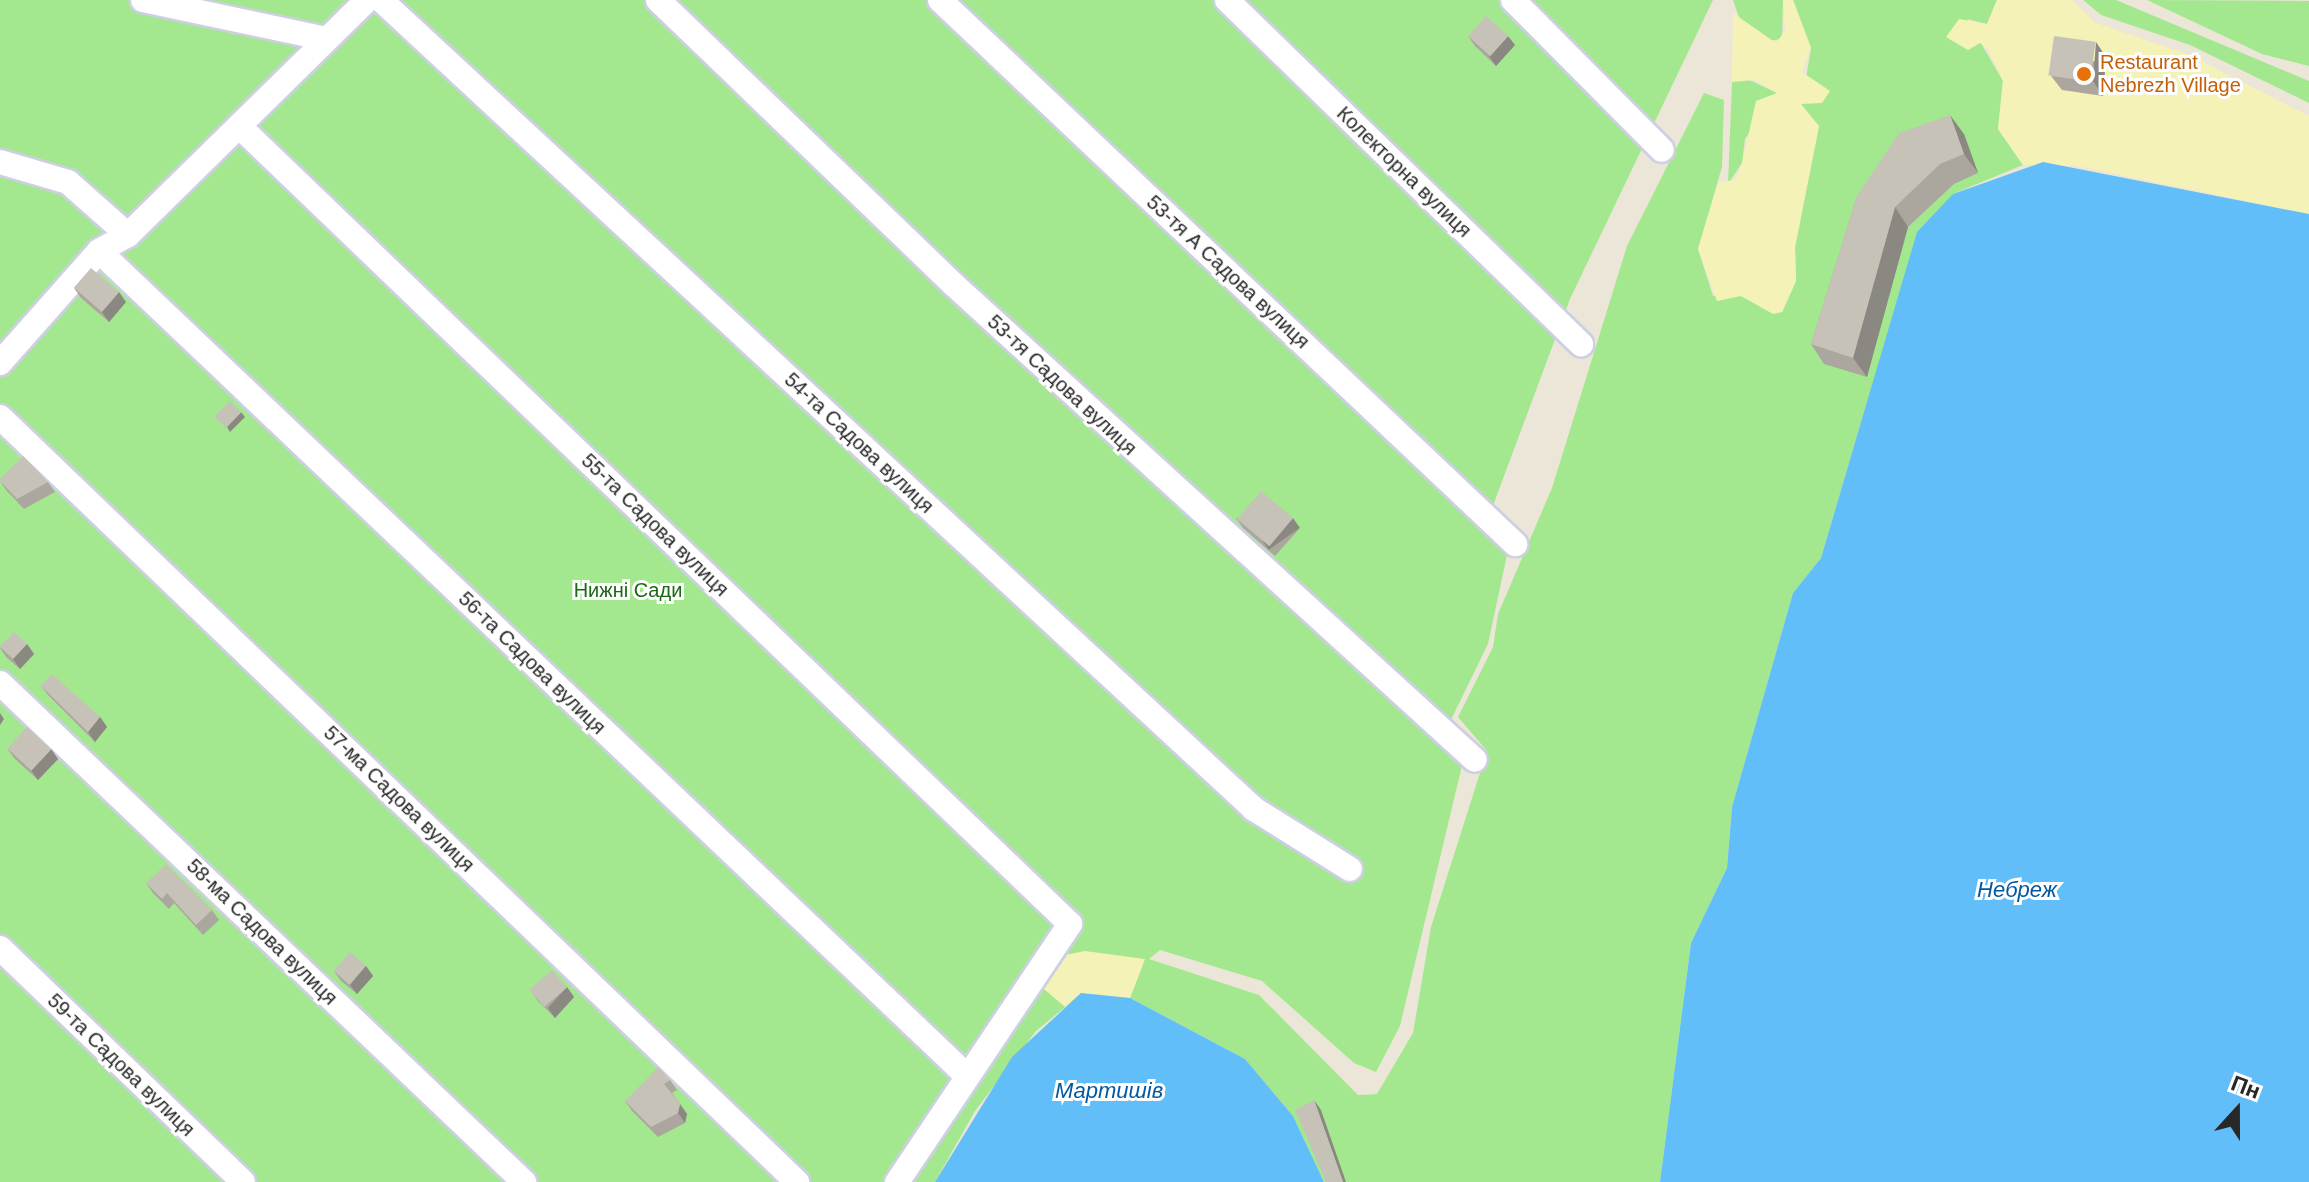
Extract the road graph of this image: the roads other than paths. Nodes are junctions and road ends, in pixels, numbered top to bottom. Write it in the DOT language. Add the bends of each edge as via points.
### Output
graph roads {
  1 [pos="143,0"];
  2 [pos="367,0"];
  3 [pos="381,0"];
  4 [pos="658,0"];
  5 [pos="940,0"];
  6 [pos="1227,0"];
  7 [pos="1513,0"];
  8 [pos="326,39"];
  9 [pos="239,126"];
  10 [pos="1662,150"];
  11 [pos="0,162"];
  12 [pos="128,235"];
  13 [pos="99,251"];
  14 [pos="1581,344"];
  15 [pos="2,358"];
  16 [pos="0,417"];
  17 [pos="1515,544"];
  18 [pos="0,683"];
  19 [pos="1475,760"];
  20 [pos="1350,869"];
  21 [pos="0,948"];
  22 [pos="965,1074"];
  23 [pos="243,1182"];
  24 [pos="524,1182"];
  25 [pos="797,1182"];
  26 [pos="897,1182"];
  1 -- 8 [label="street"];
  2 -- 8 [label="street"];
  3 -- 20 [label="street, 54-та Садова вулиця" via="1254,809"];
  4 -- 19 [label="street, 53-тя Садова вулиця" via="1012,338"];
  5 -- 17 [label="street, 53-тя А Садова вулиця"];
  6 -- 14 [label="street, Колекторна вулиця"];
  7 -- 10 [label="street"];
  8 -- 9 [label="street"];
  9 -- 12 [label="street"];
  9 -- 22 [label="street, 55-та Садова вулиця" via="1070,924"];
  11 -- 12 [label="street" via="68,182"];
  12 -- 13 [label="street"];
  13 -- 15 [label="street"];
  13 -- 22 [label="street, 56-та Садова вулиця"];
  16 -- 25 [label="street, 57-ма Садова вулиця"];
  18 -- 24 [label="street, 58-ма Садова вулиця"];
  21 -- 23 [label="street, 59-та Садова вулиця"];
  22 -- 26 [label="street"];
}
